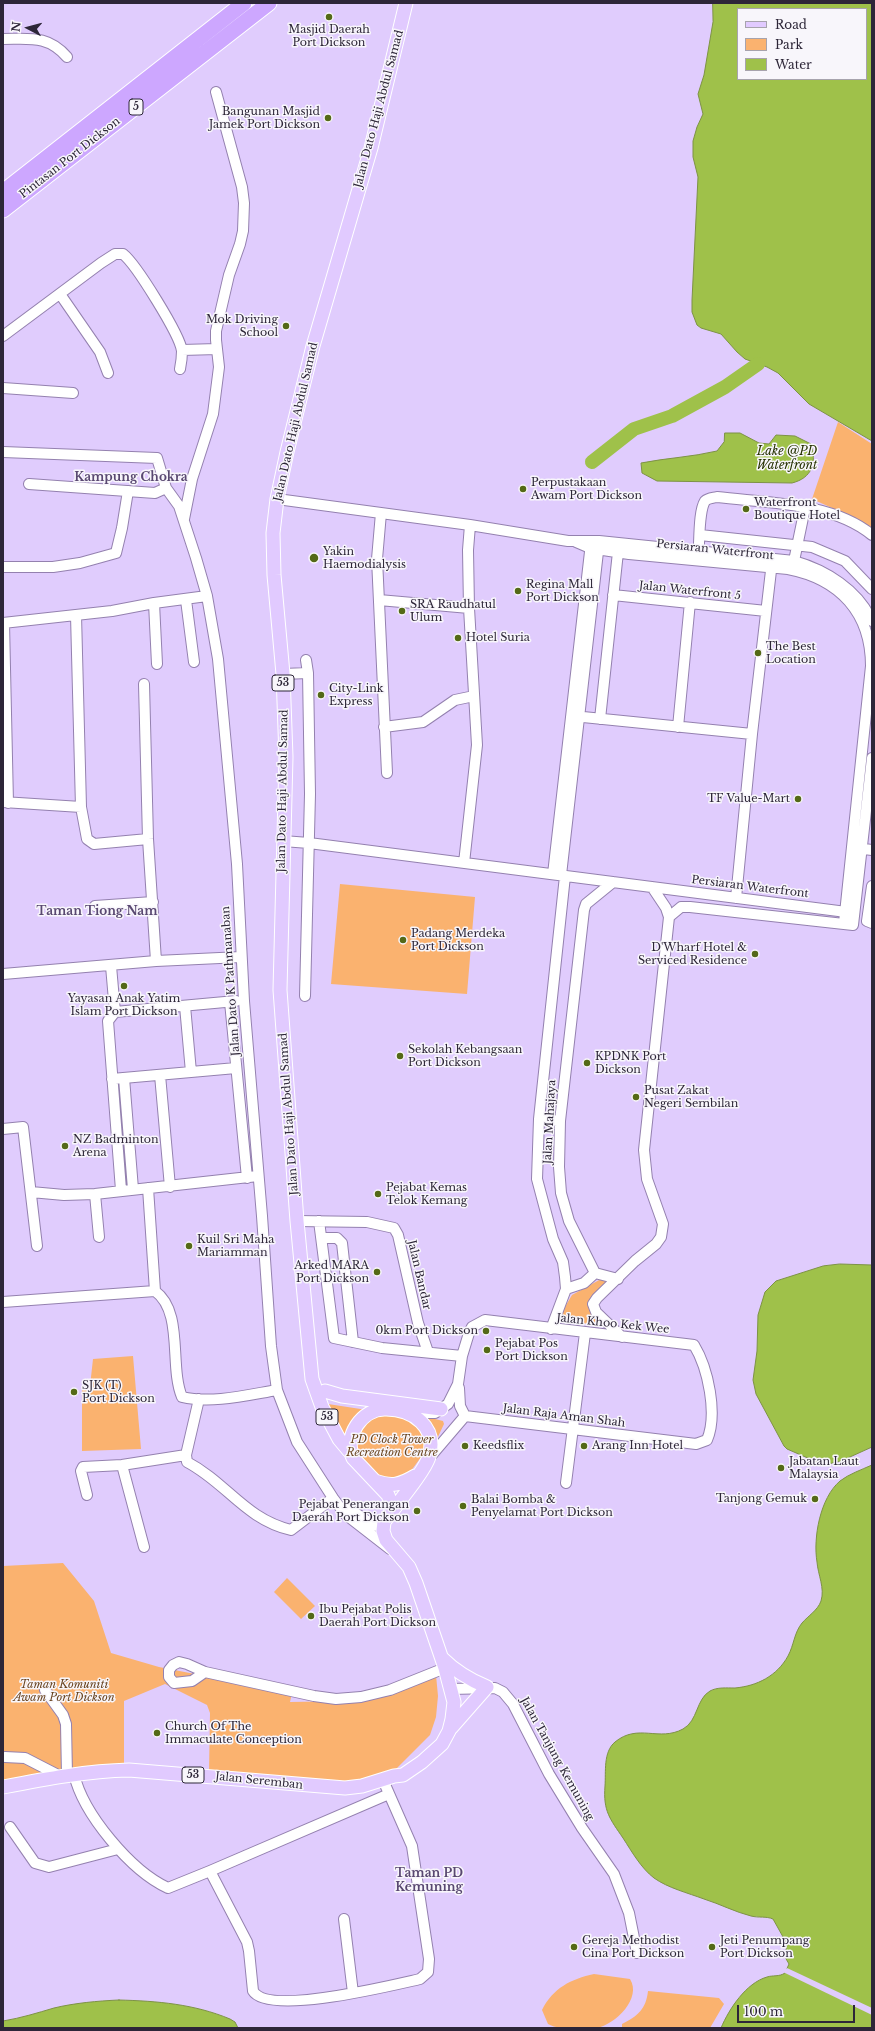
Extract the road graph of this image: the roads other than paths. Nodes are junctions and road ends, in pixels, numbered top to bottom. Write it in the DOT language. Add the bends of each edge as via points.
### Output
graph roads {
  1 [pos="244,3"];
  2 [pos="269,3"];
  3 [pos="406,3"];
  4 [pos="3,39"];
  5 [pos="67,57"];
  6 [pos="216,92"];
  7 [pos="3,192"];
  8 [pos="3,210"];
  9 [pos="60,294"];
  10 [pos="3,336"];
  11 [pos="217,349"];
  12 [pos="182,350"];
  13 [pos="180,370"];
  14 [pos="108,373"];
  15 [pos="3,388"];
  16 [pos="73,393"];
  17 [pos="3,452"];
  18 [pos="29,484"];
  19 [pos="166,488"];
  20 [pos="128,491"];
  21 [pos="277,499"];
  22 [pos="805,508"];
  23 [pos="381,513"];
  24 [pos="184,519"];
  25 [pos="470,525"];
  26 [pos="700,535"];
  27 [pos="872,535"];
  28 [pos="595,545"];
  29 [pos="796,546"];
  30 [pos="618,552"];
  31 [pos="698,556"];
  32 [pos="794,561"];
  33 [pos="772,564"];
  34 [pos="3,568"];
  35 [pos="870,583"];
  36 [pos="613,595"];
  37 [pos="207,596"];
  38 [pos="186,600"];
  39 [pos="379,600"];
  40 [pos="690,602"];
  41 [pos="154,603"];
  42 [pos="469,608"];
  43 [pos="766,611"];
  44 [pos="76,615"];
  45 [pos="872,621"];
  46 [pos="4,623"];
  47 [pos="869,629"];
  48 [pos="306,660"];
  49 [pos="194,662"];
  50 [pos="157,664"];
  51 [pos="308,673"];
  52 [pos="283,674"];
  53 [pos="144,684"];
  54 [pos="474,696"];
  55 [pos="870,707"];
  56 [pos="5,714"];
  57 [pos="575,716"];
  58 [pos="600,719"];
  59 [pos="384,727"];
  60 [pos="678,727"];
  61 [pos="752,734"];
  62 [pos="868,752"];
  63 [pos="872,758"];
  64 [pos="387,773"];
  65 [pos="5,802"];
  66 [pos="81,807"];
  67 [pos="148,839"];
  68 [pos="283,841"];
  69 [pos="309,843"];
  70 [pos="862,845"];
  71 [pos="872,850"];
  72 [pos="464,863"];
  73 [pos="560,875"];
  74 [pos="613,882"];
  75 [pos="872,886"];
  76 [pos="652,887"];
  77 [pos="736,898"];
  78 [pos="153,902"];
  79 [pos="94,906"];
  80 [pos="850,912"];
  81 [pos="669,917"];
  82 [pos="872,923"];
  83 [pos="241,957"];
  84 [pos="156,961"];
  85 [pos="111,966"];
  86 [pos="3,974"];
  87 [pos="304,996"];
  88 [pos="244,1001"];
  89 [pos="230,1002"];
  90 [pos="185,1006"];
  91 [pos="116,1012"];
  92 [pos="236,1068"];
  93 [pos="191,1072"];
  94 [pos="160,1075"];
  95 [pos="124,1078"];
  96 [pos="112,1079"];
  97 [pos="539,1119"];
  98 [pos="560,1120"];
  99 [pos="3,1129"];
  100 [pos="258,1176"];
  101 [pos="247,1178"];
  102 [pos="170,1187"];
  103 [pos="148,1188"];
  104 [pos="133,1189"];
  105 [pos="121,1190"];
  106 [pos="31,1192"];
  107 [pos="96,1194"];
  108 [pos="297,1221"];
  109 [pos="319,1221"];
  110 [pos="99,1237"];
  111 [pos="322,1238"];
  112 [pos="37,1246"];
  113 [pos="595,1273"];
  114 [pos="618,1279"];
  115 [pos="566,1289"];
  116 [pos="156,1291"];
  117 [pos="3,1302"];
  118 [pos="551,1329"];
  119 [pos="585,1333"];
  120 [pos="622,1337"];
  121 [pos="353,1342"];
  122 [pos="428,1352"];
  123 [pos="462,1356"];
  124 [pos="312,1379"];
  125 [pos="458,1384"];
  126 [pos="277,1390"];
  127 [pos="325,1391"];
  128 [pos="199,1399"];
  129 [pos="385,1408"];
  130 [pos="441,1409"];
  131 [pos="410,1412"];
  132 [pos="465,1416"];
  133 [pos="573,1429"];
  134 [pos="710,1434"];
  135 [pos="349,1451"];
  136 [pos="186,1455"];
  137 [pos="429,1458"];
  138 [pos="122,1465"];
  139 [pos="420,1472"];
  140 [pos="375,1481"];
  141 [pos="566,1483"];
  142 [pos="87,1495"];
  143 [pos="334,1498"];
  144 [pos="387,1518"];
  145 [pos="144,1547"];
  146 [pos="398,1553"];
  147 [pos="443,1662"];
  148 [pos="205,1672"];
  149 [pos="487,1687"];
  150 [pos="450,1689"];
  151 [pos="45,1690"];
  152 [pos="449,1731"];
  153 [pos="5,1757"];
  154 [pos="67,1775"];
  155 [pos="389,1778"];
  156 [pos="3,1787"];
  157 [pos="389,1794"];
  158 [pos="10,1826"];
  159 [pos="118,1849"];
  160 [pos="210,1871"];
  161 [pos="344,1919"];
  162 [pos="638,1953"];
  163 [pos="352,1993"];
  1 -- 7 [label="highway, Pintasan Port Dickson / 5"];
  2 -- 8 [label="highway, Pintasan Port Dickson / 5"];
  3 -- 21 [label="main road, Jalan Dato Haji Abdul Samad / 53" via="371,148 312,351"];
  4 -- 5 [label="street" via="40,39 58,47"];
  6 -- 11 [label="street" via="244,203 240,244 229,275 216,331"];
  9 -- 10 [label="street"];
  9 -- 12 [label="street" via="112,256 123,254 157,299"];
  9 -- 14 [label="street" via="100,352"];
  11 -- 12 [label="street"];
  11 -- 24 [label="street" via="219,368 213,414 192,479"];
  12 -- 13 [label="street"];
  15 -- 16 [label="street"];
  17 -- 19 [label="street, Jalan Dato K Pathmanaban" via="158,458"];
  18 -- 20 [label="street"];
  19 -- 20 [label="street" via="155,493"];
  19 -- 24 [label="street, Jalan Dato K Pathmanaban" via="179,506"];
  20 -- 34 [label="street" via="116,553 60,566"];
  21 -- 23 [label="street, Persiaran Waterfront"];
  21 -- 52 [label="main road, Jalan Dato Haji Abdul Samad / 53" via="273,533"];
  22 -- 26 [label="street, Persiaran Waterfront" via="717,497 707,499 702,512"];
  22 -- 27 [label="street, Persiaran Waterfront" via="847,520"];
  22 -- 29 [label="street"];
  23 -- 25 [label="street, Persiaran Waterfront"];
  23 -- 39 [label="street" via="377,559"];
  24 -- 37 [label="street, Jalan Dato K Pathmanaban"];
  25 -- 28 [label="street, Persiaran Waterfront"];
  25 -- 42 [label="street"];
  26 -- 29 [label="street"];
  26 -- 31 [label="street"];
  28 -- 30 [label="street, Persiaran Waterfront"];
  28 -- 31 [label="street, Persiaran Waterfront"];
  28 -- 57 [label="street"];
  29 -- 32 [label="street"];
  29 -- 35 [label="street" via="812,547 845,561"];
  30 -- 31 [label="street, Persiaran Waterfront"];
  30 -- 36 [label="street"];
  31 -- 33 [label="street, Persiaran Waterfront"];
  32 -- 33 [label="street, Persiaran Waterfront"];
  32 -- 45 [label="street, Persiaran Waterfront" via="823,572 846,587 861,602"];
  33 -- 43 [label="street"];
  33 -- 47 [label="street, Persiaran Waterfront" via="806,573 825,582 846,597"];
  36 -- 40 [label="street, Jalan Waterfront 5"];
  36 -- 58 [label="street"];
  37 -- 38 [label="street"];
  37 -- 83 [label="street, Jalan Dato K Pathmanaban" via="225,720 237,864"];
  38 -- 41 [label="street"];
  38 -- 49 [label="street"];
  39 -- 42 [label="street"];
  39 -- 59 [label="street"];
  40 -- 43 [label="street, Jalan Waterfront 5"];
  40 -- 60 [label="street"];
  41 -- 44 [label="street"];
  41 -- 50 [label="street"];
  42 -- 54 [label="street"];
  43 -- 61 [label="street"];
  44 -- 46 [label="street"];
  44 -- 66 [label="street"];
  46 -- 56 [label="street"];
  47 -- 55 [label="street, Persiaran Waterfront"];
  48 -- 51 [label="street"];
  51 -- 52 [label="street"];
  51 -- 69 [label="street"];
  52 -- 68 [label="main road, Jalan Dato Haji Abdul Samad / 53" via="286,757"];
  53 -- 67 [label="street"];
  54 -- 59 [label="street" via="455,700 423,722"];
  54 -- 72 [label="street" via="477,750"];
  55 -- 62 [label="street, Persiaran Waterfront"];
  56 -- 65 [label="street"];
  57 -- 58 [label="street"];
  57 -- 73 [label="street"];
  58 -- 60 [label="street"];
  59 -- 64 [label="street"];
  60 -- 61 [label="street"];
  61 -- 77 [label="street"];
  62 -- 70 [label="street, Persiaran Waterfront"];
  63 -- 70 [label="street, Persiaran Waterfront"];
  65 -- 66 [label="street"];
  66 -- 67 [label="street" via="87,839 94,844"];
  67 -- 78 [label="street"];
  68 -- 69 [label="street, Persiaran Waterfront"];
  68 -- 108 [label="main road, Jalan Dato Haji Abdul Samad / 53" via="280,990"];
  69 -- 72 [label="street, Persiaran Waterfront"];
  69 -- 87 [label="street"];
  70 -- 71 [label="street"];
  70 -- 80 [label="street, Persiaran Waterfront"];
  72 -- 73 [label="street, Persiaran Waterfront"];
  73 -- 74 [label="street, Persiaran Waterfront"];
  73 -- 97 [label="street"];
  74 -- 76 [label="street, Persiaran Waterfront"];
  74 -- 98 [label="street, Jalan Mahajaya" via="586,904 584,910"];
  75 -- 82 [label="street" via="867,921"];
  76 -- 77 [label="street, Persiaran Waterfront"];
  76 -- 81 [label="street"];
  77 -- 80 [label="street, Persiaran Waterfront"];
  78 -- 79 [label="street"];
  78 -- 84 [label="street"];
  80 -- 81 [label="street" via="853,925 686,907 674,910"];
  81 -- 114 [label="street" via="644,1150 647,1179 663,1230 656,1244"];
  83 -- 84 [label="street"];
  83 -- 88 [label="street, Jalan Dato K Pathmanaban"];
  84 -- 85 [label="street"];
  85 -- 86 [label="street"];
  85 -- 91 [label="street"];
  88 -- 89 [label="street"];
  88 -- 100 [label="street, Jalan Dato K Pathmanaban"];
  89 -- 90 [label="street"];
  89 -- 92 [label="street"];
  90 -- 91 [label="street"];
  90 -- 93 [label="street"];
  91 -- 96 [label="street" via="108,1022"];
  92 -- 93 [label="street"];
  92 -- 101 [label="street"];
  93 -- 94 [label="street"];
  94 -- 95 [label="street"];
  94 -- 102 [label="street"];
  95 -- 96 [label="street"];
  95 -- 104 [label="street"];
  96 -- 105 [label="street"];
  97 -- 98 [label="street"];
  97 -- 115 [label="street" via="537,1179 553,1239 563,1262"];
  98 -- 113 [label="street, Jalan Mahajaya" via="561,1193 569,1221"];
  99 -- 106 [label="street" via="23,1127"];
  100 -- 101 [label="street"];
  100 -- 126 [label="street, Jalan Dato K Pathmanaban" via="271,1346"];
  101 -- 102 [label="street"];
  102 -- 103 [label="street"];
  103 -- 104 [label="street"];
  103 -- 116 [label="street"];
  104 -- 105 [label="street"];
  105 -- 107 [label="street"];
  106 -- 107 [label="street"];
  106 -- 112 [label="street"];
  107 -- 110 [label="street"];
  108 -- 109 [label="street, Jalan Bandar"];
  108 -- 124 [label="main road, Jalan Dato Haji Abdul Samad / 53"];
  109 -- 111 [label="street"];
  109 -- 122 [label="street, Jalan Bandar" via="367,1222 394,1228 398,1235 418,1323"];
  111 -- 121 [label="street" via="334,1338"];
  111 -- 121 [label="street" via="337,1238 342,1243"];
  113 -- 114 [label="street"];
  113 -- 115 [label="street" via="584,1283"];
  114 -- 120 [label="street" via="596,1298 593,1306"];
  115 -- 118 [label="street"];
  116 -- 117 [label="street"];
  116 -- 128 [label="street" via="163,1296 171,1314 182,1397"];
  118 -- 119 [label="street, Jalan Khoo Kek Wee"];
  118 -- 123 [label="street, Jalan Khoo Kek Wee" via="485,1320 472,1327"];
  119 -- 120 [label="street, Jalan Khoo Kek Wee"];
  119 -- 133 [label="street"];
  120 -- 134 [label="street, Jalan Khoo Kek Wee" via="694,1345 703,1363 707,1382 712,1420"];
  121 -- 122 [label="street" via="382,1348"];
  122 -- 123 [label="street"];
  123 -- 125 [label="street, Jalan Khoo Kek Wee"];
  124 -- 127 [label="main road, 53"];
  124 -- 135 [label="main road, Jalan Dato Haji Abdul Samad / 53" via="322,1407 339,1439"];
  125 -- 130 [label="street" via="448,1404"];
  125 -- 132 [label="street" via="460,1406"];
  126 -- 128 [label="street" via="227,1398"];
  126 -- 143 [label="street, Jalan Dato K Pathmanaban" via="297,1442"];
  127 -- 129 [label="main road, 53" via="341,1401"];
  127 -- 130 [label="main road" via="349,1397"];
  128 -- 136 [label="street"];
  129 -- 131 [label="main road"];
  129 -- 135 [label="main road" via="368,1415 356,1425"];
  130 -- 131 [label="street" via="428,1414"];
  131 -- 137 [label="main road" via="418,1418 428,1433 431,1448"];
  132 -- 133 [label="street, Jalan Raja Aman Shah"];
  132 -- 137 [label="street"];
  133 -- 134 [label="street, Jalan Raja Aman Shah" via="696,1444 705,1442"];
  133 -- 141 [label="street"];
  135 -- 140 [label="main road"];
  136 -- 138 [label="street"];
  136 -- 143 [label="street" via="187,1462 252,1513 280,1527 291,1530"];
  137 -- 139 [label="main road"];
  138 -- 142 [label="street" via="82,1467"];
  138 -- 145 [label="street"];
  139 -- 140 [label="main road" via="402,1484 389,1486"];
  139 -- 144 [label="main road"];
  140 -- 144 [label="main road, 53" via="388,1495 390,1503"];
  143 -- 144 [label="street, Jalan Dato K Pathmanaban" via="369,1523 377,1526"];
  143 -- 146 [label="street, Jalan Dato K Pathmanaban" via="345,1514"];
  144 -- 146 [label="main road, Jalan Seremban / 53" via="383,1531 386,1540"];
  146 -- 147 [label="main road, Jalan Seremban / 53" via="409,1567 416,1583"];
  147 -- 148 [label="street" via="390,1690 361,1697 336,1699"];
  147 -- 149 [label="main road" via="465,1677"];
  147 -- 150 [label="main road, Jalan Seremban / 53"];
  149 -- 150 [label="street, Jalan Tanjung Kemuning"];
  149 -- 152 [label="main road"];
  149 -- 162 [label="street, Jalan Tanjung Kemuning" via="503,1692 514,1704 549,1774 614,1874 629,1913"];
  150 -- 152 [label="main road, Jalan Seremban / 53" via="454,1702"];
  150 -- 155 [label="main road, Jalan Seremban / 53" via="440,1731 431,1744"];
  151 -- 154 [label="street" via="63,1715 66,1724"];
  152 -- 155 [label="main road, Jalan Seremban / 53" via="442,1744 422,1762 403,1775"];
  153 -- 154 [label="street" via="25,1758"];
  154 -- 155 [label="main road, Jalan Seremban / 53" via="130,1770 327,1788 362,1786"];
  154 -- 156 [label="main road, Jalan Seremban / 53"];
  154 -- 159 [label="street" via="101,1828"];
  155 -- 157 [label="street"];
  157 -- 160 [label="street"];
  157 -- 163 [label="street" via="412,1846 428,1972 420,1979"];
  158 -- 159 [label="street" via="35,1863 49,1867"];
  159 -- 160 [label="street" via="157,1882 168,1888"];
  160 -- 163 [label="street" via="247,1942 254,1994 272,2001 311,2000"];
  161 -- 163 [label="street"];
}
